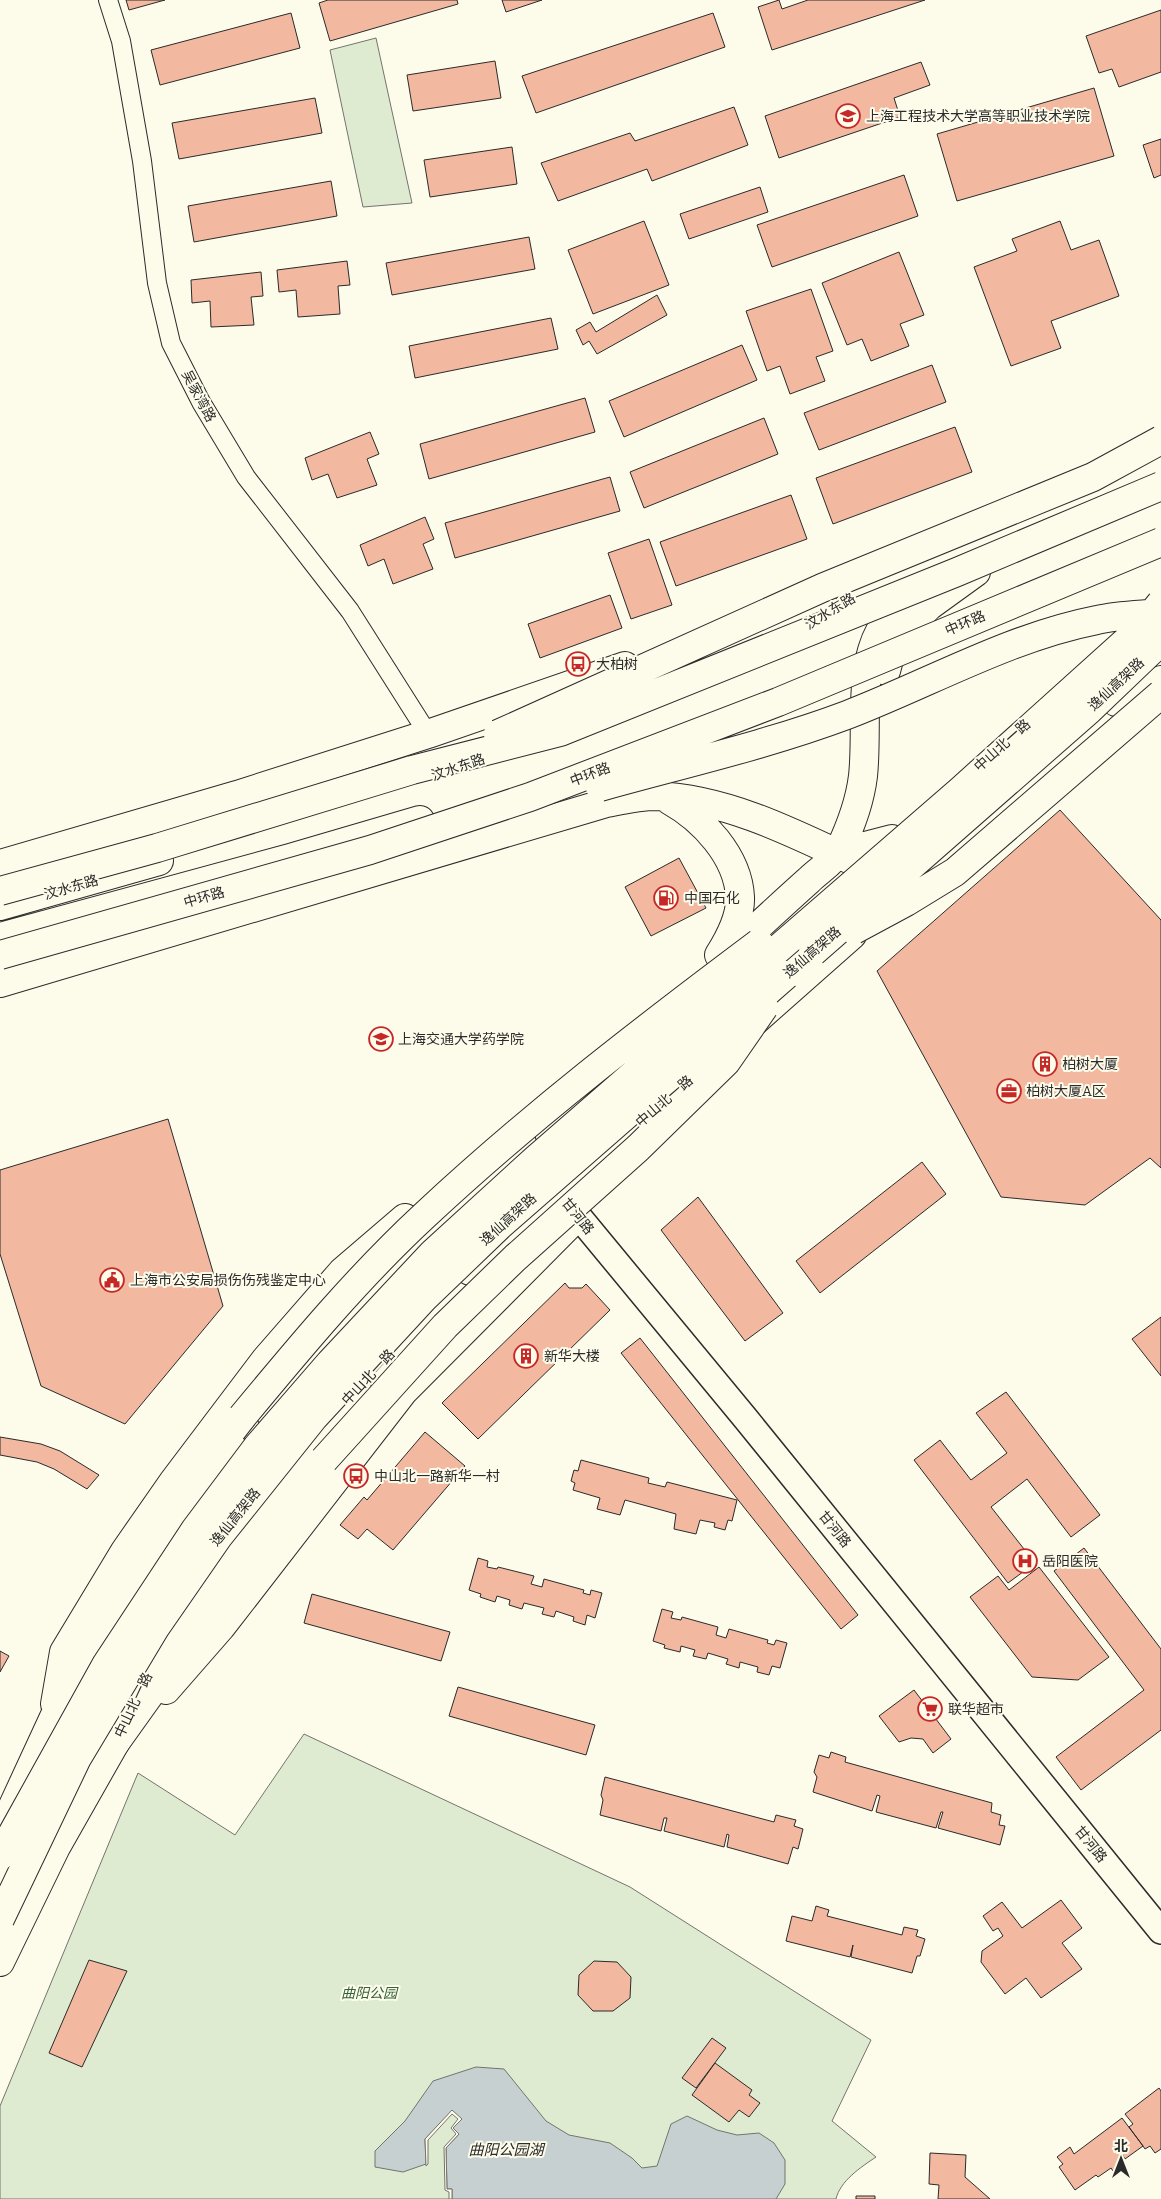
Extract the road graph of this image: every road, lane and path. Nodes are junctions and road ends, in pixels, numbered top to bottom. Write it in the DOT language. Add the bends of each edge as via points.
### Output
graph roads {
  1 [pos="108,0"];
  2 [pos="1161,440"];
  3 [pos="1161,463"];
  4 [pos="1161,486"];
  5 [pos="1161,495"];
  6 [pos="1019,522"];
  7 [pos="1161,542"];
  8 [pos="976,572"];
  9 [pos="893,574"];
  10 [pos="1161,602"];
  11 [pos="891,613"];
  12 [pos="1161,613"];
  13 [pos="1161,641"];
  14 [pos="1161,660"];
  15 [pos="1161,680"];
  16 [pos="1161,694"];
  17 [pos="1116,702"];
  18 [pos="428,734"];
  19 [pos="412,770"];
  20 [pos="863,776"];
  21 [pos="659,797"];
  22 [pos="901,837"];
  23 [pos="370,850"];
  24 [pos="838,853"];
  25 [pos="0,864"];
  26 [pos="883,875"];
  27 [pos="916,875"];
  28 [pos="0,891"];
  29 [pos="0,906"];
  30 [pos="880,909"];
  31 [pos="35,928"];
  32 [pos="0,937"];
  33 [pos="119,949"];
  34 [pos="812,952"];
  35 [pos="0,955"];
  36 [pos="711,970"];
  37 [pos="786,975"];
  38 [pos="0,984"];
  39 [pos="508,1143"];
  40 [pos="599,1158"];
  41 [pos="559,1193"];
  42 [pos="578,1216"];
  43 [pos="56,1712"];
  44 [pos="115,1743"];
  45 [pos="0,1834"];
  46 [pos="0,1856"];
  47 [pos="0,1919"];
  48 [pos="1161,1931"];
  49 [pos="0,1962"];
  1 -- 18 [label="street, 吴家湾路" via="124,60 142,161 157,283 171,343 200,402 246,476 350,611"];
  2 -- 19 [label="main road, bridge" via="1093,476 822,588"];
  3 -- 6 [label="main road, 汶水东路"];
  4 -- 19 [label="main road, bridge" via="560,732"];
  5 -- 8 [label="main road"];
  6 -- 9 [label="main road, 汶水东路"];
  6 -- 11 [label="main road"];
  7 -- 23 [label="main road, 中环路, bridge" via="778,702 530,797"];
  8 -- 11 [label="main road" via="913,598"];
  8 -- 20 [label="main road" via="929,606 894,641"];
  9 -- 18 [label="main road, 汶水东路"];
  9 -- 29 [label="main road, 汶水东路" via="702,683 616,716 373,796"];
  10 -- 22 [label="main road, 逸仙高架路, bridge" via="1140,628"];
  11 -- 20 [label="main road" via="872,648 866,687"];
  12 -- 23 [label="main road, bridge" via="1098,619 1054,631 835,719 742,748"];
  13 -- 34 [label="main road, 逸仙高架路, bridge" via="1089,710"];
  14 -- 17 [label="main road, 中山北一路"];
  15 -- 17 [label="main road"];
  16 -- 34 [label="main road, bridge" via="954,872 906,902"];
  17 -- 27 [label="main road, 中山北一路"];
  18 -- 25 [label="main road, 汶水东路" via="237,795"];
  19 -- 28 [label="main road, bridge" via="167,845"];
  20 -- 24 [label="main road" via="853,818"];
  21 -- 24 [label="main road" via="713,804"];
  21 -- 31 [label="main road" via="588,783 551,783 523,788 290,858"];
  21 -- 33 [label="main road" via="606,803"];
  21 -- 36 [label="main road" via="687,810 703,824 729,862 738,882 737,916"];
  22 -- 24 [label="main road"];
  22 -- 26 [label="main road"];
  22 -- 43 [label="main road, bridge" via="632,1038 537,1114 423,1216 300,1347 178,1501 100,1619"];
  22 -- 46 [label="main road, 逸仙高架路, bridge" via="536,1159 434,1253 330,1363 258,1446 195,1530 106,1665"];
  23 -- 35 [label="main road, 中环路, bridge"];
  24 -- 26 [label="main road"];
  24 -- 36 [label="main road"];
  26 -- 27 [label="main road"];
  26 -- 30 [label="main road"];
  27 -- 30 [label="main road, 中山北一路"];
  30 -- 40 [label="main road, 中山北一路"];
  31 -- 32 [label="main road"];
  31 -- 33 [label="main road"];
  33 -- 38 [label="main road"];
  34 -- 37 [label="main road, 逸仙高架路"];
  36 -- 39 [label="main road" via="560,1109"];
  37 -- 44 [label="main road, bridge" via="726,1062 638,1148 452,1319 324,1460 215,1602"];
  37 -- 47 [label="main road, 逸仙高架路, bridge" via="500,1225 423,1299 314,1416 218,1537 155,1628 77,1758"];
  39 -- 41 [label="street, 甘河路"];
  39 -- 43 [label="main road" via="330,1339 210,1487"];
  39 -- 43 [label="main road" via="342,1272 266,1359 125,1551 64,1652"];
  40 -- 41 [label="main road, 中山北一路"];
  40 -- 42 [label="main road"];
  41 -- 42 [label="street, 甘河路"];
  41 -- 44 [label="main road, 中山北一路" via="455,1284 342,1404 281,1486 211,1570 158,1652"];
  42 -- 44 [label="main road" via="403,1392 221,1627"];
  42 -- 48 [label="street, 甘河路"];
  43 -- 45 [label="main road"];
  44 -- 49 [label="main road, 中山北一路" via="56,1847"];
}
